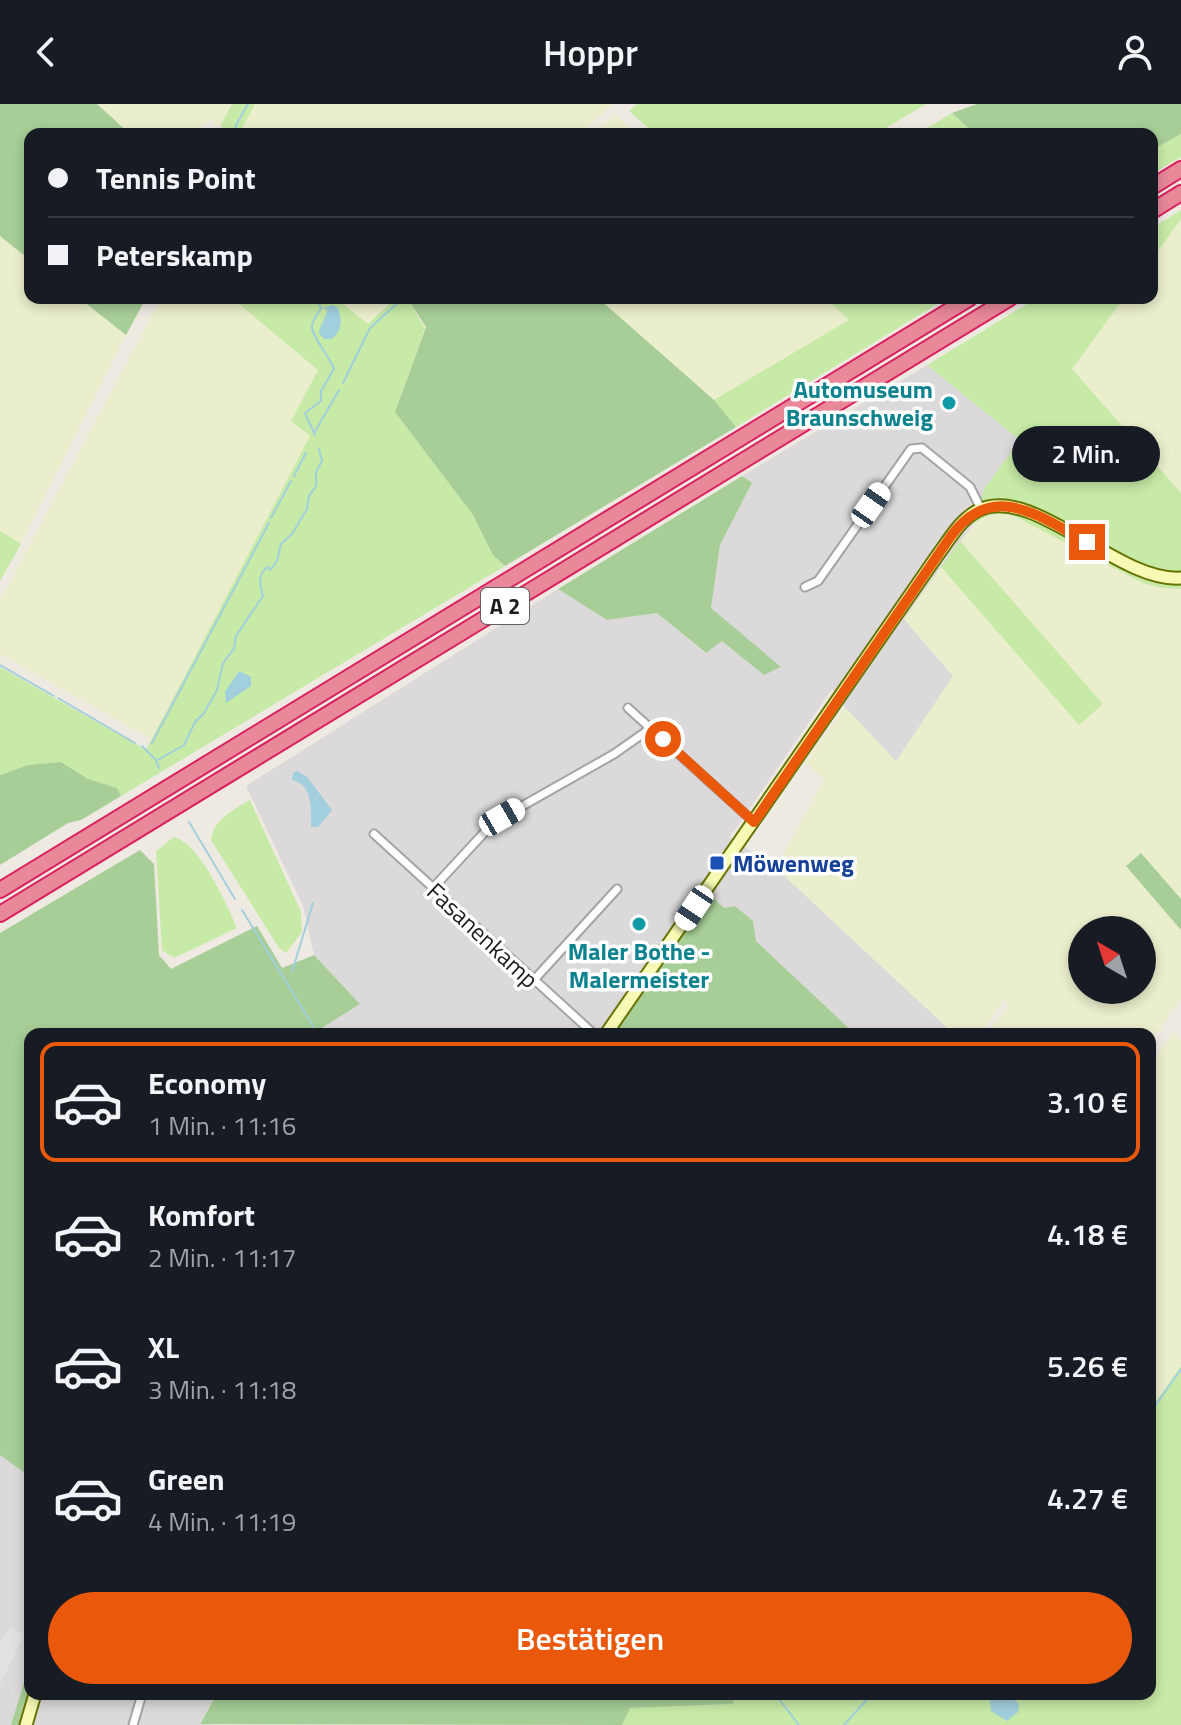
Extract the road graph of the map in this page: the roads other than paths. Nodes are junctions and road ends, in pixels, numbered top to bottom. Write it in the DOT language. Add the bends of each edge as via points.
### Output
graph roads {
  1 [pos="1181,169"];
  2 [pos="1158,183"];
  3 [pos="1181,193"];
  4 [pos="1158,207"];
  5 [pos="960,304"];
  6 [pos="1000,304"];
  7 [pos="981,509"];
  8 [pos="1181,578"];
  9 [pos="805,587"];
  10 [pos="628,708"];
  11 [pos="651,728"];
  12 [pos="754,822"];
  13 [pos="374,834"];
  14 [pos="433,888"];
  15 [pos="617,889"];
  16 [pos="0,890"];
  17 [pos="0,914"];
  18 [pos="533,981"];
  19 [pos="587,1028"];
  20 [pos="610,1028"];
  21 [pos="33,1700"];
  22 [pos="140,1700"];
  23 [pos="26,1725"];
  24 [pos="133,1725"];
  1 -- 2 [label="highway"];
  3 -- 4 [label="highway"];
  5 -- 16 [label="highway, A 2"];
  6 -- 17 [label="highway, A 2"];
  7 -- 8 [label="street" via="1019,508 1143,571"];
  7 -- 9 [label="street" via="966,484 922,448 911,449 818,581"];
  7 -- 12 [label="street" via="951,536"];
  10 -- 11 [label="street"];
  11 -- 12 [label="street"];
  11 -- 14 [label="street" via="494,822"];
  12 -- 20 [label="street"];
  13 -- 14 [label="street, Fasanenkamp"];
  14 -- 18 [label="street, Fasanenkamp"];
  15 -- 18 [label="street"];
  18 -- 19 [label="street, Fasanenkamp"];
  21 -- 23 [label="street"];
  22 -- 24 [label="street"];
}
